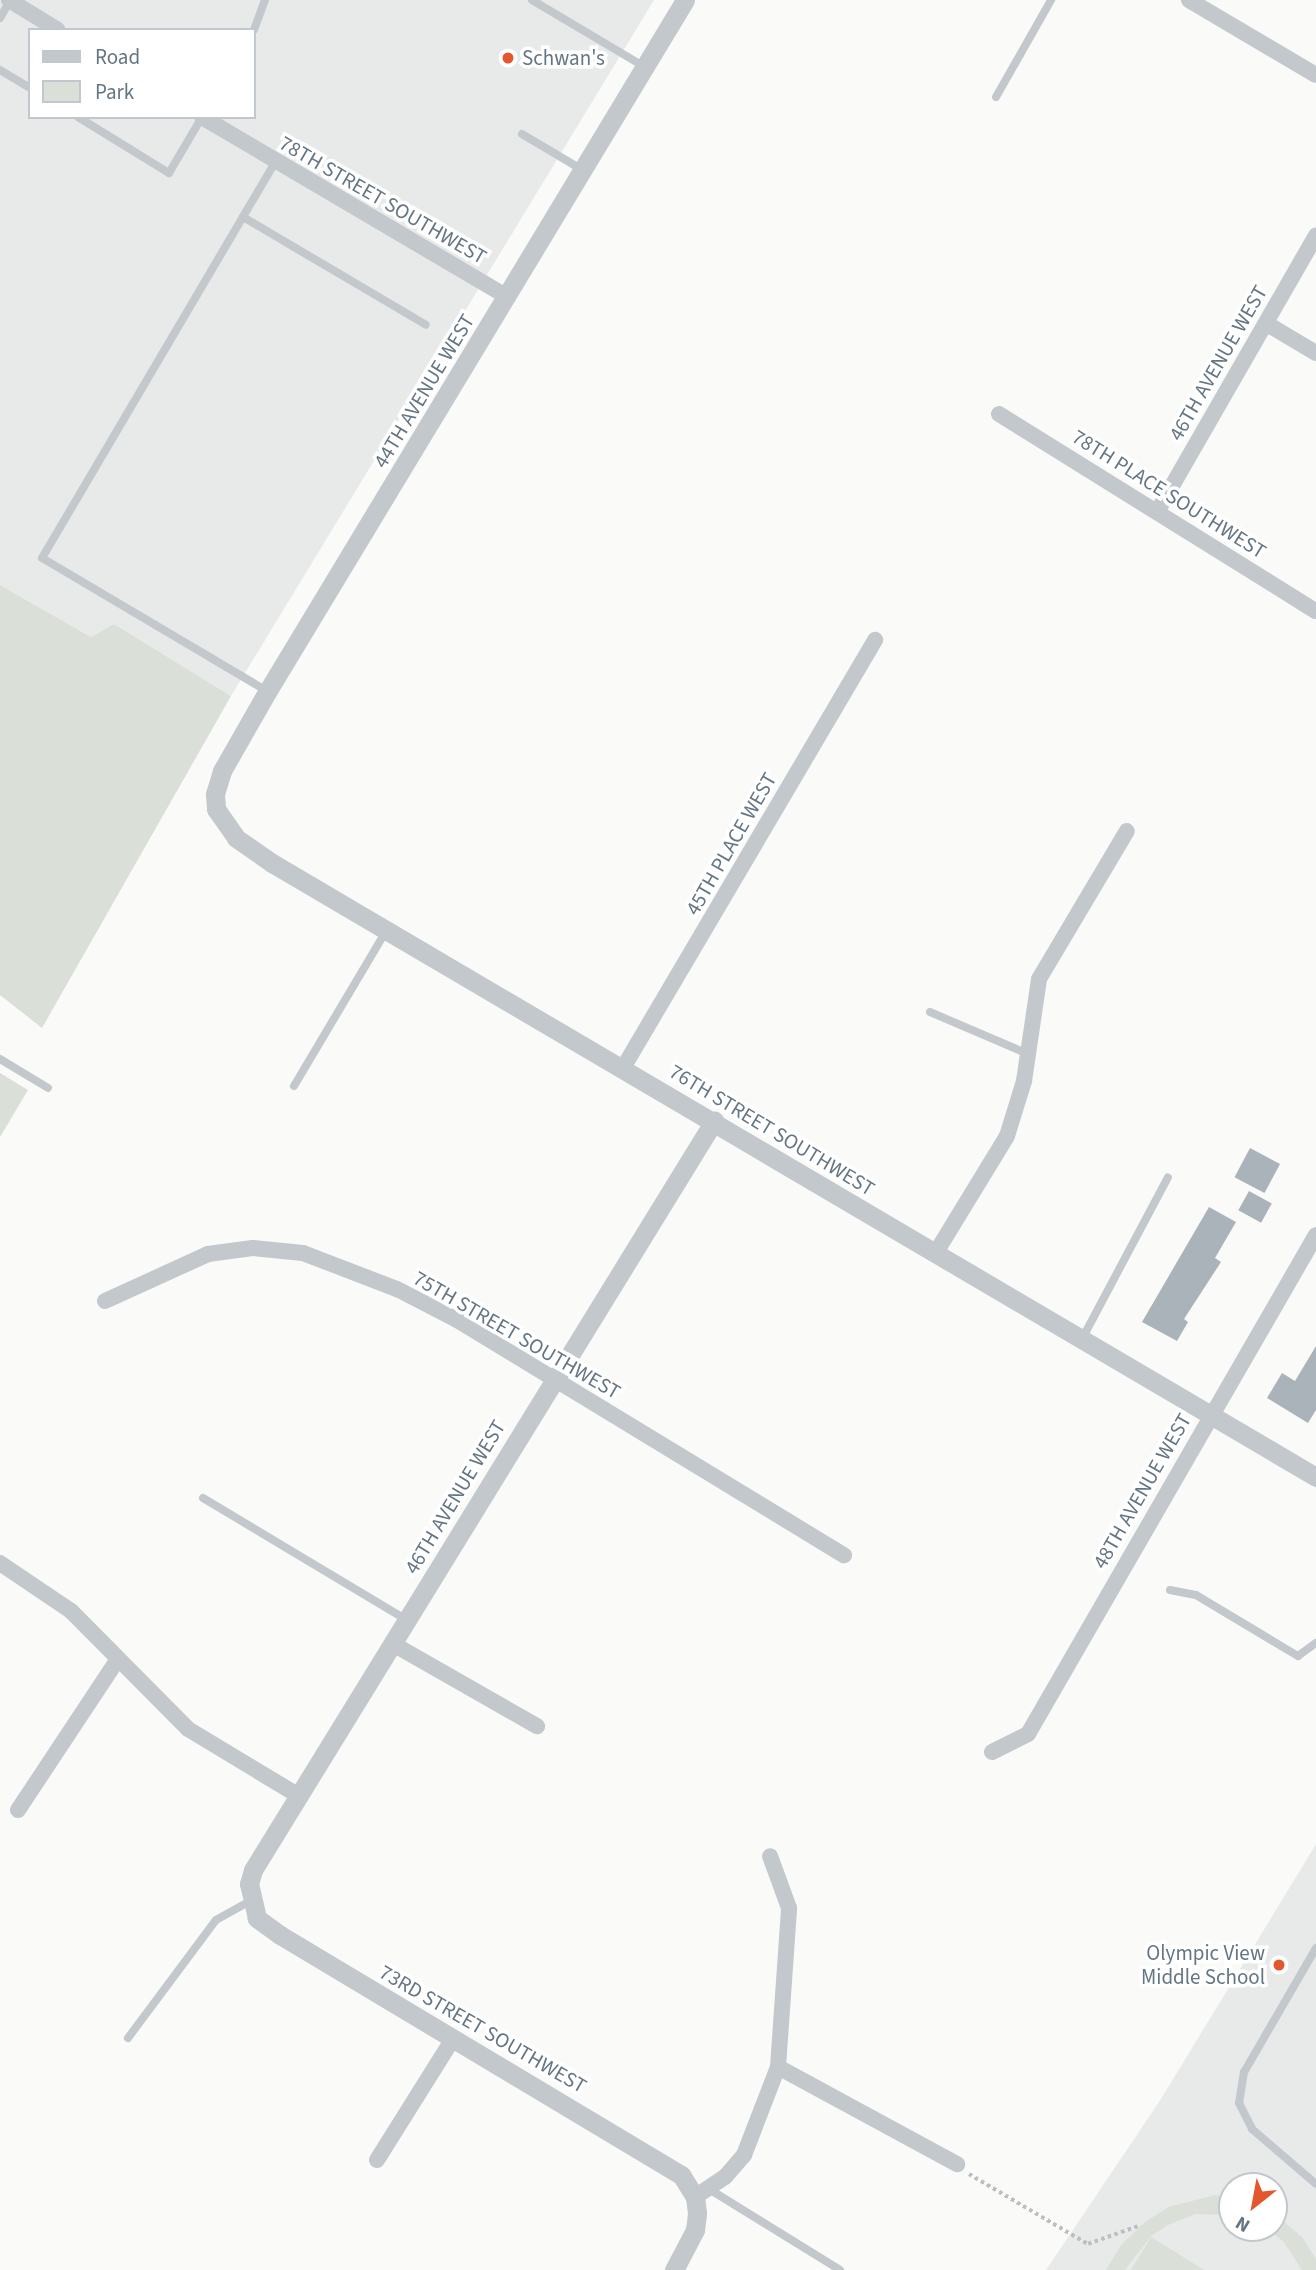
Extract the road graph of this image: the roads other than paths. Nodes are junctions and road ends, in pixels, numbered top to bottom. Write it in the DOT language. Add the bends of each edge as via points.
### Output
graph roads {
  1 [pos="10,0"];
  2 [pos="265,0"];
  3 [pos="532,0"];
  4 [pos="685,0"];
  5 [pos="1051,0"];
  6 [pos="1189,0"];
  7 [pos="0,18"];
  8 [pos="55,28"];
  9 [pos="255,28"];
  10 [pos="645,67"];
  11 [pos="0,71"];
  12 [pos="1316,75"];
  13 [pos="28,87"];
  14 [pos="996,97"];
  15 [pos="81,119"];
  16 [pos="201,119"];
  17 [pos="205,119"];
  18 [pos="522,134"];
  19 [pos="275,162"];
  20 [pos="583,170"];
  21 [pos="243,217"];
  22 [pos="1316,236"];
  23 [pos="507,297"];
  24 [pos="1267,324"];
  25 [pos="426,325"];
  26 [pos="1316,353"];
  27 [pos="999,414"];
  28 [pos="1157,512"];
  29 [pos="1316,611"];
  30 [pos="875,640"];
  31 [pos="267,692"];
  32 [pos="216,810"];
  33 [pos="1127,831"];
  34 [pos="387,929"];
  35 [pos="930,1012"];
  36 [pos="1028,1054"];
  37 [pos="0,1059"];
  38 [pos="623,1068"];
  39 [pos="294,1086"];
  40 [pos="48,1088"];
  41 [pos="714,1121"];
  42 [pos="1168,1177"];
  43 [pos="1316,1235"];
  44 [pos="935,1254"];
  45 [pos="104,1301"];
  46 [pos="1082,1339"];
  47 [pos="553,1379"];
  48 [pos="1211,1414"];
  49 [pos="1316,1477"];
  50 [pos="203,1498"];
  51 [pos="844,1555"];
  52 [pos="0,1563"];
  53 [pos="1170,1590"];
  54 [pos="407,1620"];
  55 [pos="1316,1643"];
  56 [pos="393,1644"];
  57 [pos="118,1658"];
  58 [pos="537,1726"];
  59 [pos="992,1752"];
  60 [pos="299,1796"];
  61 [pos="19,1810"];
  62 [pos="770,1856"];
  63 [pos="250,1900"];
  64 [pos="1316,1948"];
  65 [pos="128,2038"];
  66 [pos="453,2039"];
  67 [pos="778,2067"];
  68 [pos="377,2160"];
  69 [pos="957,2164"];
  70 [pos="1316,2184"];
  71 [pos="702,2193"];
  72 [pos="674,2270"];
  73 [pos="840,2270"];
  1 -- 7 [label="lane"];
  1 -- 8 [label="street"];
  2 -- 9 [label="lane"];
  3 -- 10 [label="lane"];
  4 -- 10 [label="street, 44TH AVENUE WEST"];
  5 -- 14 [label="lane"];
  6 -- 12 [label="street"];
  10 -- 20 [label="street, 44TH AVENUE WEST"];
  11 -- 13 [label="lane"];
  15 -- 16 [label="lane" via="169,173"];
  17 -- 19 [label="street, 78TH STREET SOUTHWEST"];
  18 -- 20 [label="lane"];
  19 -- 21 [label="lane"];
  19 -- 23 [label="street, 78TH STREET SOUTHWEST"];
  20 -- 23 [label="street, 44TH AVENUE WEST"];
  21 -- 25 [label="lane"];
  21 -- 31 [label="lane" via="41,558"];
  22 -- 24 [label="street, 46TH AVENUE WEST"];
  23 -- 31 [label="street, 44TH AVENUE WEST"];
  24 -- 26 [label="street"];
  24 -- 28 [label="street, 46TH AVENUE WEST"];
  27 -- 28 [label="street, 78TH PLACE SOUTHWEST"];
  28 -- 29 [label="street, 78TH PLACE SOUTHWEST"];
  30 -- 38 [label="street, 45TH PLACE WEST"];
  31 -- 32 [label="street, 44TH AVENUE WEST" via="222,771"];
  32 -- 34 [label="street, 76TH STREET SOUTHWEST" via="236,838"];
  33 -- 36 [label="street" via="1039,979"];
  34 -- 38 [label="street, 76TH STREET SOUTHWEST"];
  34 -- 39 [label="lane"];
  35 -- 36 [label="lane"];
  36 -- 44 [label="street" via="1007,1136"];
  37 -- 40 [label="lane"];
  38 -- 41 [label="street, 76TH STREET SOUTHWEST"];
  41 -- 44 [label="street, 76TH STREET SOUTHWEST"];
  41 -- 47 [label="street, 46TH AVENUE WEST"];
  42 -- 46 [label="lane"];
  43 -- 48 [label="street, 48TH AVENUE WEST"];
  44 -- 46 [label="street, 76TH STREET SOUTHWEST"];
  45 -- 47 [label="street, 75TH STREET SOUTHWEST" via="208,1254 253,1248 303,1253 397,1289"];
  46 -- 48 [label="street, 76TH STREET SOUTHWEST"];
  47 -- 51 [label="street, 75TH STREET SOUTHWEST"];
  47 -- 54 [label="street, 46TH AVENUE WEST"];
  48 -- 49 [label="street, 76TH STREET SOUTHWEST"];
  48 -- 59 [label="street, 48TH AVENUE WEST" via="1028,1734"];
  50 -- 54 [label="lane"];
  52 -- 57 [label="street" via="71,1611"];
  53 -- 55 [label="lane" via="1196,1595 1298,1657"];
  54 -- 56 [label="street, 46TH AVENUE WEST"];
  56 -- 58 [label="street"];
  56 -- 60 [label="street, 46TH AVENUE WEST"];
  57 -- 60 [label="street" via="188,1729"];
  57 -- 61 [label="street"];
  60 -- 63 [label="street, 46TH AVENUE WEST" via="253,1870"];
  62 -- 67 [label="street" via="789,1908"];
  63 -- 65 [label="lane" via="216,1920"];
  63 -- 66 [label="street, 73RD STREET SOUTHWEST" via="257,1918 280,1935"];
  64 -- 70 [label="lane" via="1244,2072 1239,2103 1252,2129"];
  66 -- 68 [label="street"];
  66 -- 71 [label="street, 73RD STREET SOUTHWEST" via="669,2165"];
  67 -- 69 [label="street"];
  67 -- 71 [label="street" via="744,2155"];
  71 -- 72 [label="street" via="695,2230"];
  71 -- 73 [label="lane"];
}
